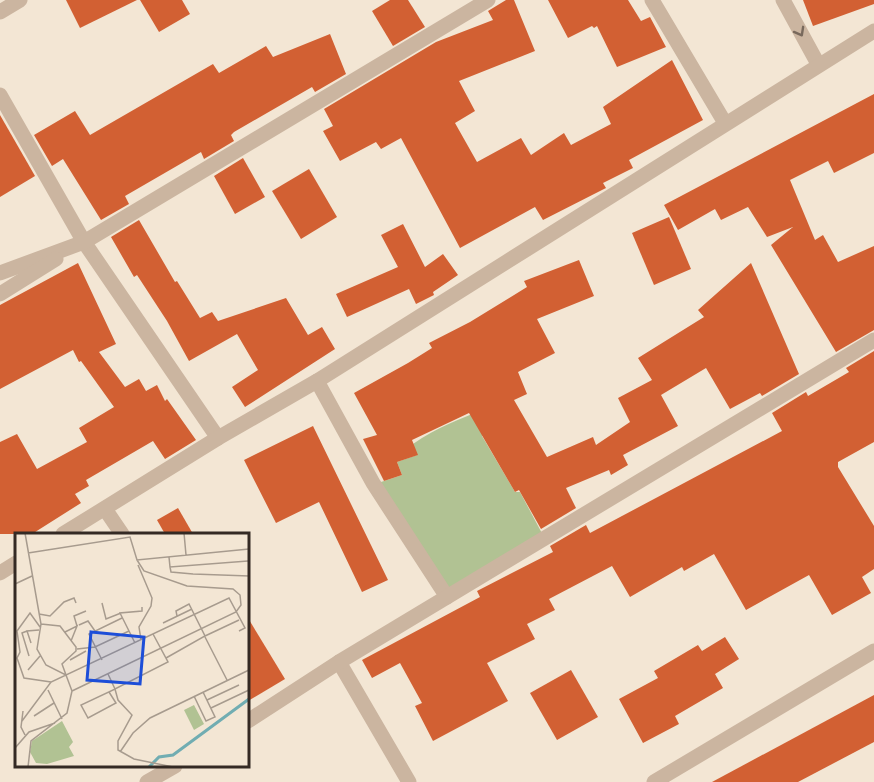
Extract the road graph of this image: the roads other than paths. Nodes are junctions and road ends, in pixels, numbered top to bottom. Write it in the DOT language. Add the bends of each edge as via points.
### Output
graph roads {
  1 [pos="20,0"];
  2 [pos="489,0"];
  3 [pos="652,0"];
  4 [pos="783,0"];
  5 [pos="0,12"];
  6 [pos="874,31"];
  7 [pos="818,64"];
  8 [pos="0,95"];
  9 [pos="725,123"];
  10 [pos="84,242"];
  11 [pos="0,273"];
  12 [pos="0,294"];
  13 [pos="874,340"];
  14 [pos="317,381"];
  15 [pos="218,438"];
  16 [pos="105,509"];
  17 [pos="65,533"];
  18 [pos="121,533"];
  19 [pos="15,564"];
  20 [pos="0,573"];
  21 [pos="447,597"];
  22 [pos="874,651"];
  23 [pos="339,662"];
  24 [pos="249,720"];
  25 [pos="172,767"];
  26 [pos="147,782"];
  27 [pos="409,782"];
  28 [pos="654,782"];
  1 -- 5 [label="street"];
  2 -- 10 [label="street"];
  3 -- 9 [label="street"];
  4 -- 7 [label="street, one-way"];
  6 -- 7 [label="street"];
  7 -- 9 [label="street"];
  8 -- 10 [label="street"];
  9 -- 14 [label="street"];
  10 -- 11 [label="street"];
  10 -- 12 [label="street"];
  10 -- 15 [label="street"];
  13 -- 21 [label="street"];
  14 -- 15 [label="street"];
  14 -- 21 [label="street" via="373,483"];
  15 -- 16 [label="street"];
  16 -- 17 [label="street"];
  16 -- 18 [label="street"];
  19 -- 20 [label="street"];
  21 -- 23 [label="street"];
  22 -- 28 [label="street"];
  23 -- 24 [label="street"];
  23 -- 27 [label="street"];
  25 -- 26 [label="street"];
}
